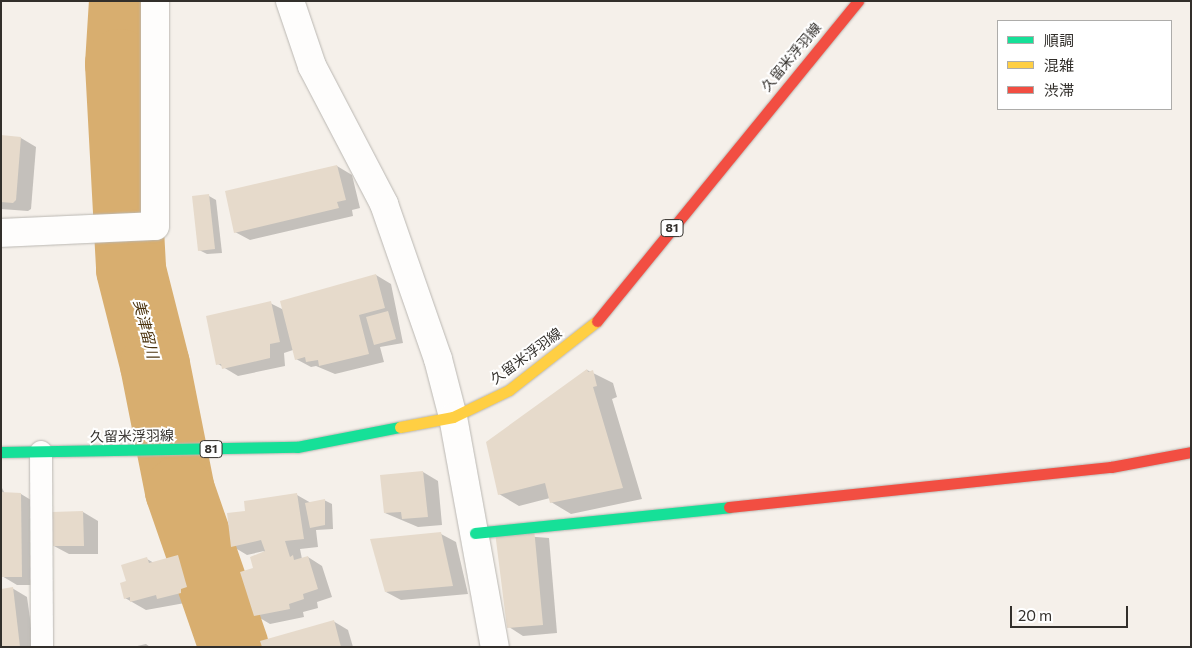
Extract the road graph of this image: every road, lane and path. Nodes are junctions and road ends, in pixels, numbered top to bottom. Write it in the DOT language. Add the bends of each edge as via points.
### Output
graph roads {
  1 [pos="156,1"];
  2 [pos="290,1"];
  3 [pos="858,1"];
  4 [pos="1,233"];
  5 [pos="453,417"];
  6 [pos="1,452"];
  7 [pos="41,452"];
  8 [pos="1191,452"];
  9 [pos="475,533"];
  10 [pos="42,647"];
  11 [pos="495,647"];
  1 -- 4 [label="street" via="155,226"];
  2 -- 5 [label="street" via="312,66 384,204 438,359"];
  3 -- 5 [label="main road, 久留米浮羽線 / 81" via="596,322 509,390"];
  5 -- 7 [label="main road, 久留米浮羽線 / 81" via="297,447"];
  5 -- 9 [label="street"];
  6 -- 7 [label="main road, 久留米浮羽線 / 81"];
  7 -- 10 [label="lane"];
  8 -- 9 [label="main road" via="1101,468"];
  9 -- 11 [label="street"];
}
